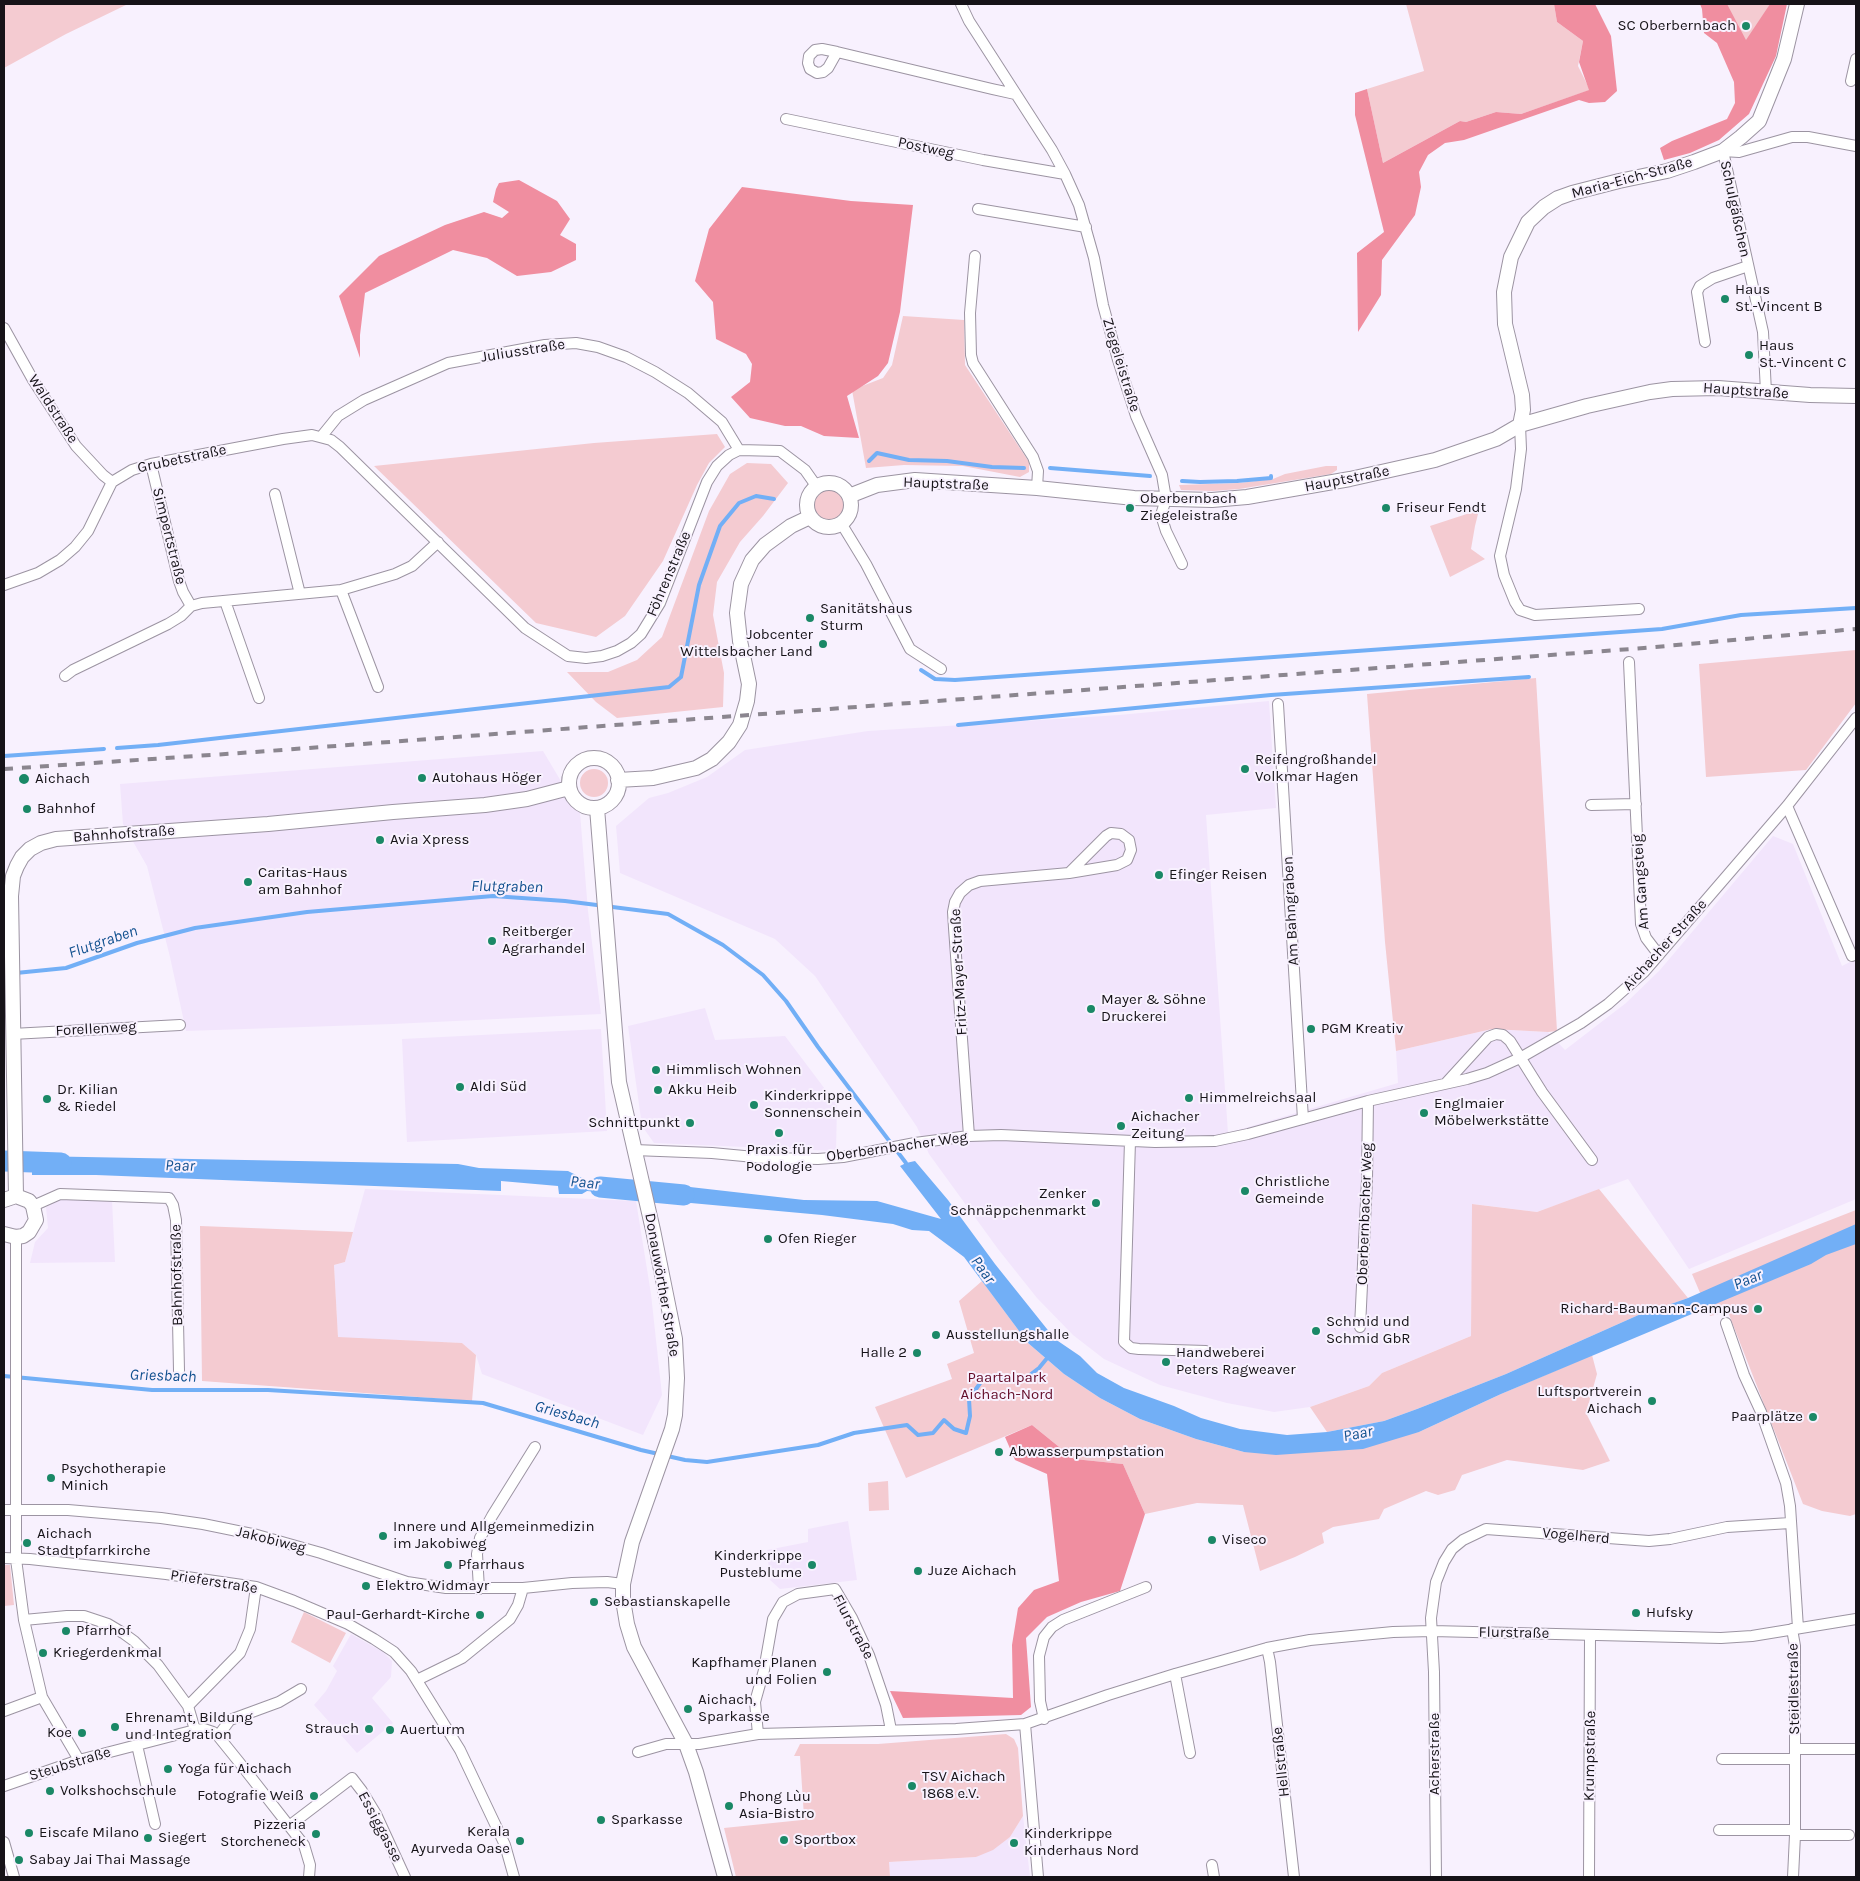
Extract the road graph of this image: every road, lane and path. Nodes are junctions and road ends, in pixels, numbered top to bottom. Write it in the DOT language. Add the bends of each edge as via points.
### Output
graph roads {
  1 [pos="962,4"];
  2 [pos="1797,4"];
  3 [pos="838,52"];
  4 [pos="1856,59"];
  5 [pos="1851,81"];
  6 [pos="1015,94"];
  7 [pos="786,119"];
  8 [pos="1856,146"];
  9 [pos="1723,151"];
  10 [pos="1066,174"];
  11 [pos="978,209"];
  12 [pos="1086,226"];
  13 [pos="975,256"];
  14 [pos="1748,266"];
  15 [pos="4,328"];
  16 [pos="1706,342"];
  17 [pos="1766,392"];
  18 [pos="1856,396"];
  19 [pos="1520,425"];
  20 [pos="321,436"];
  21 [pos="739,450"];
  22 [pos="151,464"];
  23 [pos="112,482"];
  24 [pos="817,487"];
  25 [pos="1037,488"];
  26 [pos="275,494"];
  27 [pos="849,496"];
  28 [pos="1166,499"];
  29 [pos="810,517"];
  30 [pos="842,523"];
  31 [pos="438,542"];
  32 [pos="1182,564"];
  33 [pos="4,585"];
  34 [pos="341,590"];
  35 [pos="300,594"];
  36 [pos="225,601"];
  37 [pos="191,606"];
  38 [pos="1639,609"];
  39 [pos="1630,662"];
  40 [pos="942,669"];
  41 [pos="64,676"];
  42 [pos="378,687"];
  43 [pos="259,698"];
  44 [pos="1278,704"];
  45 [pos="1856,718"];
  46 [pos="618,780"];
  47 [pos="569,788"];
  48 [pos="1636,804"];
  49 [pos="1592,805"];
  50 [pos="1787,806"];
  51 [pos="597,808"];
  52 [pos="1069,873"];
  53 [pos="1659,955"];
  54 [pos="1852,956"];
  55 [pos="180,1025"];
  56 [pos="12,1034"];
  57 [pos="1520,1058"];
  58 [pos="1446,1083"];
  59 [pos="1368,1101"];
  60 [pos="1303,1119"];
  61 [pos="969,1136"];
  62 [pos="1130,1141"];
  63 [pos="634,1150"];
  64 [pos="1592,1160"];
  65 [pos="10,1198"];
  66 [pos="33,1206"];
  67 [pos="10,1236"];
  68 [pos="1726,1323"];
  69 [pos="1360,1327"];
  70 [pos="1206,1351"];
  71 [pos="179,1371"];
  72 [pos="535,1447"];
  73 [pos="15,1509"];
  74 [pos="4,1510"];
  75 [pos="1790,1523"];
  76 [pos="4,1558"];
  77 [pos="16,1559"];
  78 [pos="623,1584"];
  79 [pos="256,1587"];
  80 [pos="523,1588"];
  81 [pos="1146,1588"];
  82 [pos="479,1589"];
  83 [pos="24,1620"];
  84 [pos="1856,1620"];
  85 [pos="1795,1629"];
  86 [pos="1432,1631"];
  87 [pos="1590,1635"];
  88 [pos="1267,1648"];
  89 [pos="1174,1674"];
  90 [pos="417,1680"];
  91 [pos="301,1689"];
  92 [pos="42,1697"];
  93 [pos="188,1706"];
  94 [pos="4,1711"];
  95 [pos="1044,1719"];
  96 [pos="1025,1724"];
  97 [pos="195,1730"];
  98 [pos="890,1730"];
  99 [pos="758,1734"];
  100 [pos="218,1736"];
  101 [pos="686,1744"];
  102 [pos="137,1745"];
  103 [pos="1854,1749"];
  104 [pos="638,1752"];
  105 [pos="1190,1753"];
  106 [pos="1795,1754"];
  107 [pos="1722,1759"];
  108 [pos="79,1760"];
  109 [pos="4,1786"];
  110 [pos="155,1824"];
  111 [pos="289,1826"];
  112 [pos="1719,1830"];
  113 [pos="1795,1832"];
  114 [pos="1850,1836"];
  115 [pos="4,1842"];
  116 [pos="1212,1864"];
  117 [pos="14,1877"];
  118 [pos="309,1877"];
  119 [pos="406,1877"];
  120 [pos="514,1877"];
  121 [pos="725,1877"];
  122 [pos="1038,1877"];
  123 [pos="1214,1877"];
  124 [pos="1294,1877"];
  125 [pos="1436,1877"];
  126 [pos="1589,1877"];
  127 [pos="1792,1877"];
  1 -- 6 [label="street, Ziegeleistraße" via="969,22"];
  2 -- 9 [label="main road, Maria-Eich-Straße" via="1784,59 1759,121"];
  3 -- 6 [label="street"];
  4 -- 5 [label="street"];
  6 -- 10 [label="street, Ziegeleistraße"];
  7 -- 10 [label="street, Postweg"];
  8 -- 9 [label="street" via="1792,138 1739,152"];
  9 -- 14 [label="street, Schulgäßchen"];
  9 -- 19 [label="main road, Maria-Eich-Straße" via="1667,171 1566,195 1544,207 1528,222 1511,257 1504,292 1505,324 1522,395"];
  10 -- 12 [label="street, Ziegeleistraße"];
  11 -- 12 [label="street"];
  12 -- 28 [label="street, Ziegeleistraße" via="1114,348 1136,416 1162,475"];
  13 -- 25 [label="street" via="970,313 973,363 1033,457 1038,471"];
  14 -- 16 [label="street, Schulgäßchen" via="1700,286 1697,292"];
  14 -- 17 [label="street, Schulgäßchen" via="1763,332"];
  15 -- 23 [label="street, Waldstraße" via="76,446"];
  17 -- 18 [label="main road, Hauptstraße"];
  17 -- 19 [label="main road, Hauptstraße" via="1672,389 1618,398"];
  19 -- 28 [label="main road, Hauptstraße" via="1470,449 1350,479 1247,497"];
  19 -- 38 [label="street" via="1516,489 1500,556 1504,575 1520,610 1535,616"];
  20 -- 21 [label="street, Juliusstraße" via="338,416 364,400 448,363 545,345 576,343 626,358 688,393 722,422"];
  20 -- 22 [label="street, Grubetstraße" via="296,437"];
  20 -- 31 [label="street, Föhrenstraße" via="340,447"];
  21 -- 24 [label="street" via="780,451 806,470"];
  21 -- 31 [label="street, Föhrenstraße" via="717,466 707,482 660,603 641,634 617,651 602,656 568,656 525,628"];
  22 -- 23 [label="street, Grubetstraße" via="132,470"];
  22 -- 37 [label="street, Simpertstraße" via="179,581"];
  23 -- 33 [label="street" via="88,531 75,547 38,573"];
  24 -- 27 [label="main road" via="832,484"];
  24 -- 29 [label="main road" via="807,502"];
  25 -- 27 [label="main road, Hauptstraße" via="914,480 877,485"];
  25 -- 28 [label="main road, Hauptstraße"];
  26 -- 35 [label="street"];
  27 -- 30 [label="main road" via="850,511"];
  28 -- 32 [label="street" via="1161,515"];
  29 -- 30 [label="main road" via="820,526"];
  29 -- 46 [label="main road" via="791,526 766,545 752,560 741,584 737,613 749,684 740,725 730,742 712,759 696,768 653,778"];
  30 -- 40 [label="street" via="910,649"];
  31 -- 34 [label="street" via="412,566"];
  34 -- 35 [label="street"];
  34 -- 42 [label="street"];
  35 -- 36 [label="street"];
  36 -- 37 [label="street"];
  36 -- 43 [label="street"];
  37 -- 41 [label="street" via="168,624"];
  39 -- 48 [label="street, Am Gangsteig"];
  44 -- 60 [label="street, Am Bahngraben"];
  45 -- 50 [label="street, Aichacher Straße"];
  46 -- 47 [label="main road" via="608,763 593,758 577,764 569,779"];
  46 -- 51 [label="main road" via="613,799"];
  47 -- 51 [label="main road" via="583,806"];
  47 -- 56 [label="main road, Bahnhofstraße" via="485,805 56,838 41,843 22,857 13,876"];
  48 -- 49 [label="street"];
  48 -- 53 [label="street, Am Gangsteig" via="1641,924 1646,938"];
  50 -- 53 [label="street, Aichacher Straße"];
  50 -- 54 [label="street"];
  51 -- 63 [label="main road, Donauwörther Straße" via="619,1082"];
  52 -- 52 [label="street, Fritz-Mayer-Straße" via="1122,863 1131,850 1129,840 1116,833 1106,836"];
  52 -- 61 [label="street, Fritz-Mayer-Straße" via="980,881 960,893 955,902 953,912"];
  53 -- 57 [label="street, Aichacher Straße" via="1606,1006"];
  55 -- 56 [label="street, Forellenweg"];
  56 -- 65 [label="main road, Bahnhofstraße" via="15,1170"];
  57 -- 58 [label="street, Oberbernbacher Weg" via="1487,1073"];
  57 -- 58 [label="street" via="1510,1041 1496,1034 1488,1037"];
  57 -- 64 [label="street"];
  58 -- 59 [label="street, Oberbernbacher Weg"];
  59 -- 60 [label="street, Oberbernbacher Weg"];
  59 -- 69 [label="street, Oberbernbacher Weg"];
  60 -- 62 [label="street, Oberbernbacher Weg" via="1215,1141"];
  61 -- 62 [label="street, Oberbernbacher Weg"];
  61 -- 63 [label="street, Oberbernbacher Weg" via="842,1157 792,1159"];
  62 -- 70 [label="street" via="1124,1342 1139,1349"];
  63 -- 78 [label="main road, Donauwörther Straße" via="675,1339 677,1378 672,1429 632,1542"];
  65 -- 66 [label="main road, Bahnhofstraße" via="23,1197"];
  66 -- 67 [label="main road" via="36,1220 33,1227 29,1232"];
  66 -- 71 [label="street, Bahnhofstraße" via="60,1194 169,1198 176,1220"];
  67 -- 73 [label="street" via="16,1366"];
  68 -- 75 [label="street" via="1786,1483"];
  72 -- 82 [label="street" via="480,1538"];
  73 -- 74 [label="street, Jakobiweg"];
  73 -- 77 [label="street"];
  73 -- 82 [label="street, Jakobiweg" via="68,1510 203,1524 321,1553 407,1582"];
  75 -- 85 [label="street"];
  75 -- 86 [label="street, Vogelherd" via="1731,1526 1649,1541 1486,1530 1452,1549 1444,1562 1436,1582"];
  76 -- 77 [label="street, Prieferstraße"];
  77 -- 79 [label="street, Prieferstraße"];
  77 -- 83 [label="street"];
  78 -- 80 [label="street, Jakobiweg" via="572,1583"];
  78 -- 101 [label="main road, Donauwörther Straße" via="624,1608 634,1647"];
  79 -- 90 [label="street, Prieferstraße" via="362,1631 394,1652"];
  79 -- 93 [label="street" via="250,1629 240,1653"];
  80 -- 82 [label="street, Jakobiweg"];
  80 -- 90 [label="street" via="510,1619 462,1658"];
  81 -- 95 [label="street" via="1063,1620 1044,1637 1039,1656 1040,1701"];
  83 -- 92 [label="street"];
  83 -- 93 [label="street" via="84,1616 108,1624 134,1640"];
  84 -- 85 [label="street, Flurstraße"];
  85 -- 87 [label="street, Flurstraße" via="1721,1638"];
  85 -- 106 [label="street, Steidlestraße"];
  86 -- 87 [label="street, Flurstraße"];
  86 -- 88 [label="street, Flurstraße" via="1310,1640"];
  86 -- 125 [label="street, Acherstraße"];
  87 -- 126 [label="street, Krumpstraße"];
  88 -- 89 [label="street, Flurstraße"];
  88 -- 124 [label="street, Hellstraße"];
  89 -- 95 [label="street, Flurstraße"];
  89 -- 105 [label="street"];
  90 -- 120 [label="street, Prieferstraße" via="464,1758 505,1845"];
  91 -- 100 [label="street" via="279,1702 230,1720"];
  92 -- 94 [label="street"];
  92 -- 108 [label="street"];
  93 -- 97 [label="street"];
  95 -- 96 [label="street, Flurstraße"];
  96 -- 98 [label="street, Flurstraße"];
  96 -- 122 [label="street"];
  97 -- 100 [label="street" via="204,1729"];
  97 -- 102 [label="street, Steubstraße"];
  98 -- 99 [label="street, Flurstraße"];
  98 -- 99 [label="street, Flurstraße" via="886,1705 869,1655 835,1589 798,1594 783,1602 773,1618 755,1702"];
  99 -- 101 [label="street, Flurstraße"];
  100 -- 111 [label="street"];
  101 -- 104 [label="street" via="666,1744"];
  101 -- 121 [label="main road, Donauwörther Straße"];
  102 -- 108 [label="street, Steubstraße"];
  102 -- 110 [label="street"];
  103 -- 106 [label="street, Steidlestraße"];
  106 -- 107 [label="street, Steidlestraße"];
  106 -- 113 [label="street, Steidlestraße"];
  108 -- 109 [label="street, Steubstraße"];
  111 -- 118 [label="street" via="304,1845 310,1865"];
  111 -- 119 [label="street, Essiggasse" via="352,1778 376,1814"];
  112 -- 113 [label="street"];
  113 -- 114 [label="street"];
  113 -- 127 [label="street, Steidlestraße"];
  115 -- 117 [label="street"];
  116 -- 123 [label="street"];
}
